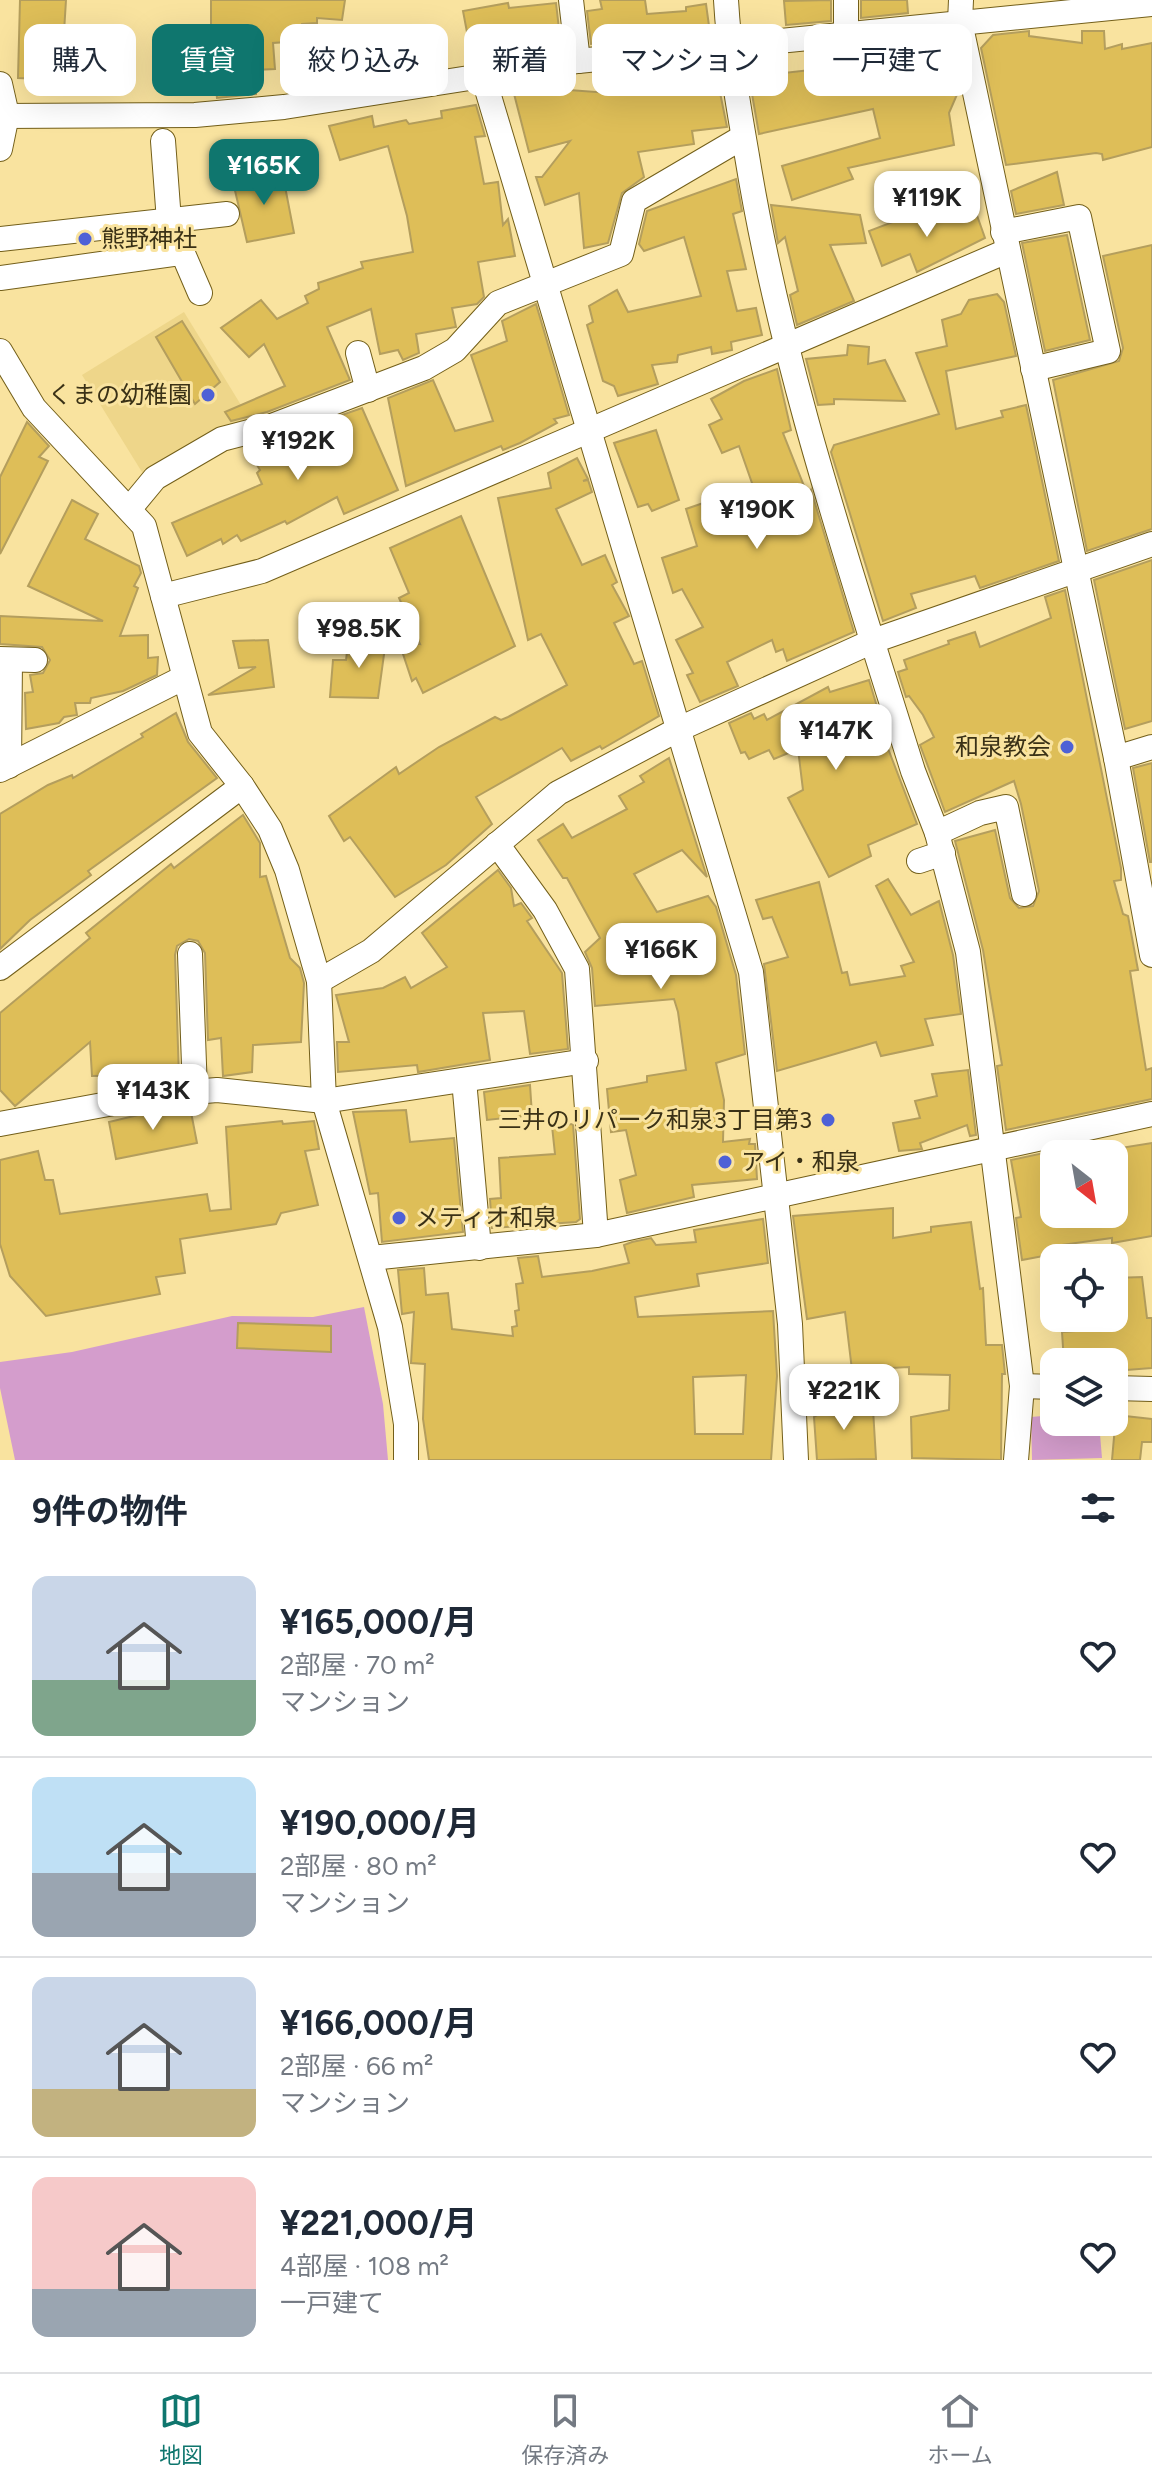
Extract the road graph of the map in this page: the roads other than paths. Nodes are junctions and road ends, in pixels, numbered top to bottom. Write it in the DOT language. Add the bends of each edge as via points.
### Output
graph roads {
  1 [pos="571,0"];
  2 [pos="726,0"];
  3 [pos="846,0"];
  4 [pos="1152,4"];
  5 [pos="961,11"];
  6 [pos="727,24"];
  7 [pos="846,24"];
  8 [pos="896,24"];
  9 [pos="592,60"];
  10 [pos="578,61"];
  11 [pos="464,79"];
  12 [pos="0,84"];
  13 [pos="489,96"];
  14 [pos="736,96"];
  15 [pos="4,116"];
  16 [pos="743,137"];
  17 [pos="163,141"];
  18 [pos="0,149"];
  19 [pos="227,214"];
  20 [pos="169,221"];
  21 [pos="12,238"];
  22 [pos="1005,241"];
  23 [pos="180,253"];
  24 [pos="38,273"];
  25 [pos="0,278"];
  26 [pos="547,283"];
  27 [pos="200,293"];
  28 [pos="784,345"];
  29 [pos="0,351"];
  30 [pos="358,353"];
  31 [pos="1033,369"];
  32 [pos="368,390"];
  33 [pos="590,432"];
  34 [pos="131,507"];
  35 [pos="1152,544"];
  36 [pos="1076,570"];
  37 [pos="163,596"];
  38 [pos="873,641"];
  39 [pos="5,659"];
  40 [pos="35,660"];
  41 [pos="183,678"];
  42 [pos="679,729"];
  43 [pos="1152,747"];
  44 [pos="1116,758"];
  45 [pos="4,768"];
  46 [pos="242,786"];
  47 [pos="940,843"];
  48 [pos="497,844"];
  49 [pos="919,861"];
  50 [pos="1024,894"];
  51 [pos="190,954"];
  52 [pos="1152,955"];
  53 [pos="0,968"];
  54 [pos="319,981"];
  55 [pos="586,1061"];
  56 [pos="464,1080"];
  57 [pos="195,1092"];
  58 [pos="324,1101"];
  59 [pos="1152,1114"];
  60 [pos="0,1124"];
  61 [pos="990,1150"];
  62 [pos="774,1196"];
  63 [pos="596,1235"];
  64 [pos="479,1248"];
  65 [pos="371,1258"];
  66 [pos="881,1383"];
  67 [pos="1022,1386"];
  68 [pos="1040,1387"];
  69 [pos="1128,1388"];
  70 [pos="1152,1389"];
  71 [pos="795,1390"];
  72 [pos="406,1460"];
  73 [pos="796,1460"];
  74 [pos="1016,1460"];
  1 -- 10 [label="street"];
  2 -- 6 [label="street"];
  3 -- 7 [label="street"];
  4 -- 5 [label="street"];
  5 -- 8 [label="street"];
  5 -- 22 [label="street"];
  9 -- 10 [label="street"];
  11 -- 15 [label="street" via="195,115"];
  12 -- 15 [label="street"];
  13 -- 26 [label="street"];
  14 -- 16 [label="street"];
  15 -- 18 [label="street"];
  16 -- 26 [label="street" via="634,201 621,254"];
  16 -- 28 [label="street"];
  17 -- 20 [label="street"];
  19 -- 20 [label="street"];
  20 -- 21 [label="street"];
  20 -- 23 [label="street"];
  21 -- 24 [label="street"];
  22 -- 28 [label="street"];
  22 -- 31 [label="street"];
  22 -- 31 [label="street" via="1079,217 1086,247 1108,351"];
  23 -- 24 [label="street"];
  23 -- 27 [label="street"];
  24 -- 25 [label="street"];
  26 -- 32 [label="street" via="498,303 455,350"];
  26 -- 33 [label="street"];
  28 -- 33 [label="street"];
  28 -- 38 [label="street"];
  29 -- 34 [label="street" via="34,408"];
  30 -- 32 [label="street"];
  31 -- 36 [label="street"];
  32 -- 34 [label="street" via="222,439 155,478"];
  33 -- 37 [label="street" via="262,571"];
  33 -- 42 [label="street"];
  34 -- 37 [label="street" via="151,543"];
  35 -- 36 [label="street"];
  36 -- 38 [label="street"];
  36 -- 44 [label="street"];
  37 -- 41 [label="street"];
  38 -- 42 [label="street"];
  38 -- 47 [label="street"];
  39 -- 40 [label="street"];
  39 -- 45 [label="street"];
  41 -- 45 [label="street"];
  41 -- 46 [label="street" via="200,733"];
  42 -- 48 [label="street" via="558,793"];
  42 -- 62 [label="street" via="751,972"];
  43 -- 44 [label="street"];
  44 -- 52 [label="street"];
  46 -- 53 [label="street"];
  46 -- 54 [label="street" via="270,829 287,870"];
  47 -- 49 [label="street"];
  47 -- 50 [label="street" via="980,813 1006,807"];
  47 -- 61 [label="street" via="968,952 967,1033"];
  48 -- 54 [label="street" via="371,951"];
  48 -- 55 [label="street" via="545,910 577,969"];
  51 -- 57 [label="street"];
  54 -- 58 [label="street"];
  55 -- 56 [label="street"];
  55 -- 63 [label="street"];
  56 -- 58 [label="street"];
  56 -- 64 [label="street"];
  57 -- 58 [label="street"];
  57 -- 60 [label="street"];
  58 -- 65 [label="street"];
  59 -- 61 [label="street"];
  61 -- 62 [label="street"];
  61 -- 67 [label="street"];
  62 -- 63 [label="street"];
  62 -- 71 [label="street"];
  63 -- 64 [label="street"];
  64 -- 65 [label="street"];
  65 -- 72 [label="street" via="390,1327 406,1424"];
  66 -- 71 [label="street"];
  67 -- 68 [label="street"];
  67 -- 74 [label="street"];
  69 -- 70 [label="street"];
  71 -- 73 [label="street"];
}
